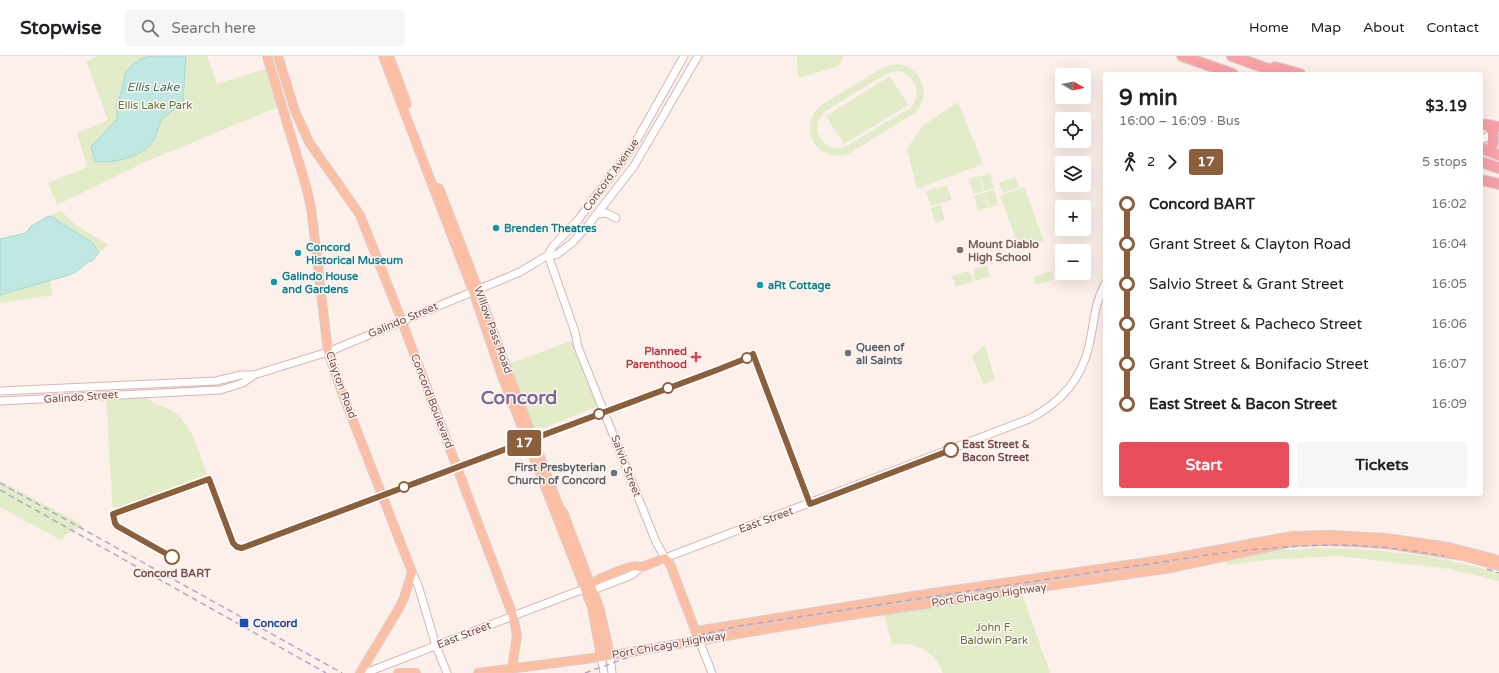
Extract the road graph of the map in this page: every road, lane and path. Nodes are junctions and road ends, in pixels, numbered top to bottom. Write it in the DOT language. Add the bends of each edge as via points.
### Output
graph roads {
  1 [pos="267,56"];
  2 [pos="278,56"];
  3 [pos="383,56"];
  4 [pos="389,56"];
  5 [pos="684,56"];
  6 [pos="698,56"];
  7 [pos="1182,56"];
  8 [pos="1232,56"];
  9 [pos="677,69"];
  10 [pos="1268,69"];
  11 [pos="1222,72"];
  12 [pos="1276,72"];
  13 [pos="1294,72"];
  14 [pos="673,101"];
  15 [pos="1493,132"];
  16 [pos="1483,139"];
  17 [pos="1483,145"];
  18 [pos="1483,149"];
  19 [pos="1499,155"];
  20 [pos="1483,163"];
  21 [pos="1499,168"];
  22 [pos="1483,180"];
  23 [pos="1499,184"];
  24 [pos="598,214"];
  25 [pos="616,218"];
  26 [pos="548,255"];
  27 [pos="1103,289"];
  28 [pos="475,290"];
  29 [pos="401,321"];
  30 [pos="328,352"];
  31 [pos="254,376"];
  32 [pos="96,387"];
  33 [pos="21,390"];
  34 [pos="0,391"];
  35 [pos="69,398"];
  36 [pos="3,401"];
  37 [pos="665,558"];
  38 [pos="1499,560"];
  39 [pos="1499,566"];
  40 [pos="412,572"];
  41 [pos="991,584"];
  42 [pos="589,588"];
  43 [pos="991,594"];
  44 [pos="513,616"];
  45 [pos="696,631"];
  46 [pos="699,640"];
  47 [pos="436,646"];
  48 [pos="605,656"];
  49 [pos="512,672"];
  50 [pos="360,673"];
  51 [pos="365,673"];
  52 [pos="398,673"];
  53 [pos="416,673"];
  54 [pos="447,673"];
  55 [pos="478,673"];
  56 [pos="604,673"];
  57 [pos="612,673"];
  58 [pos="712,673"];
  1 -- 30 [label="main road, Clayton Road" via="311,207"];
  2 -- 29 [label="main road, Concord Boulevard" via="308,142 360,215"];
  3 -- 28 [label="main road, Willow Pass Road"];
  4 -- 28 [label="main road, Willow Pass Road"];
  5 -- 9 [label="main road, Concord Avenue"];
  6 -- 14 [label="main road, Concord Avenue"];
  7 -- 11 [label="highway"];
  8 -- 10 [label="highway"];
  9 -- 14 [label="main road" via="675,79 665,96 668,101"];
  9 -- 26 [label="main road, Concord Avenue" via="634,145 578,220 553,246"];
  10 -- 12 [label="highway"];
  10 -- 13 [label="highway" via="1277,66"];
  14 -- 24 [label="main road, Concord Avenue" via="634,166"];
  15 -- 16 [label="main road"];
  15 -- 17 [label="main road"];
  18 -- 19 [label="highway"];
  20 -- 21 [label="highway"];
  22 -- 23 [label="highway"];
  24 -- 25 [label="main road" via="606,213"];
  24 -- 26 [label="main road, Concord Avenue" via="572,243 556,255"];
  26 -- 28 [label="main road, Galindo Street" via="520,272"];
  26 -- 37 [label="main road, Salvio Street" via="591,381 656,542"];
  27 -- 37 [label="main road, East Street" via="1094,312 1089,346 1080,372 1064,395 1040,414"];
  28 -- 29 [label="main road, Galindo Street"];
  28 -- 42 [label="main road, Willow Pass Road" via="502,376"];
  29 -- 30 [label="main road, Galindo Street"];
  29 -- 44 [label="main road, Concord Boulevard"];
  30 -- 31 [label="main road, Galindo Street"];
  30 -- 40 [label="main road, Clayton Road"];
  31 -- 32 [label="main road, Galindo Street" via="241,375 216,381"];
  31 -- 35 [label="main road, Galindo Street" via="243,383 220,390"];
  32 -- 33 [label="main road, Galindo Street"];
  32 -- 35 [label="main road" via="72,391"];
  33 -- 34 [label="main road, Galindo Street"];
  33 -- 36 [label="main road" via="18,396"];
  35 -- 36 [label="main road, Galindo Street"];
  37 -- 42 [label="main road, East Street" via="629,568"];
  37 -- 45 [label="main road, Salvio Street" via="670,564"];
  38 -- 41 [label="main road, Port Chicago Highway" via="1449,547 1386,538 1292,536 1168,559"];
  39 -- 43 [label="main road, Port Chicago Highway" via="1463,556 1386,544 1293,542 1171,568"];
  40 -- 47 [label="main road"];
  40 -- 50 [label="main road" via="398,610"];
  41 -- 43 [label="main road"];
  41 -- 45 [label="main road, Port Chicago Highway"];
  42 -- 44 [label="main road, East Street"];
  42 -- 48 [label="main road, Willow Pass Road"];
  43 -- 46 [label="main road, Port Chicago Highway"];
  44 -- 47 [label="main road, East Street"];
  44 -- 49 [label="main road, Concord Boulevard" via="517,635"];
  45 -- 46 [label="main road, Salvio Street"];
  46 -- 48 [label="main road, Port Chicago Highway"];
  46 -- 58 [label="main road, Salvio Street"];
  47 -- 51 [label="main road, East Street"];
  47 -- 54 [label="main road"];
  48 -- 49 [label="main road, Port Chicago Highway"];
  48 -- 56 [label="main road, Willow Pass Road"];
  48 -- 57 [label="main road, Willow Pass Road"];
  49 -- 55 [label="main road, Port Chicago Highway"];
  52 -- 53 [label="main road"];
}
